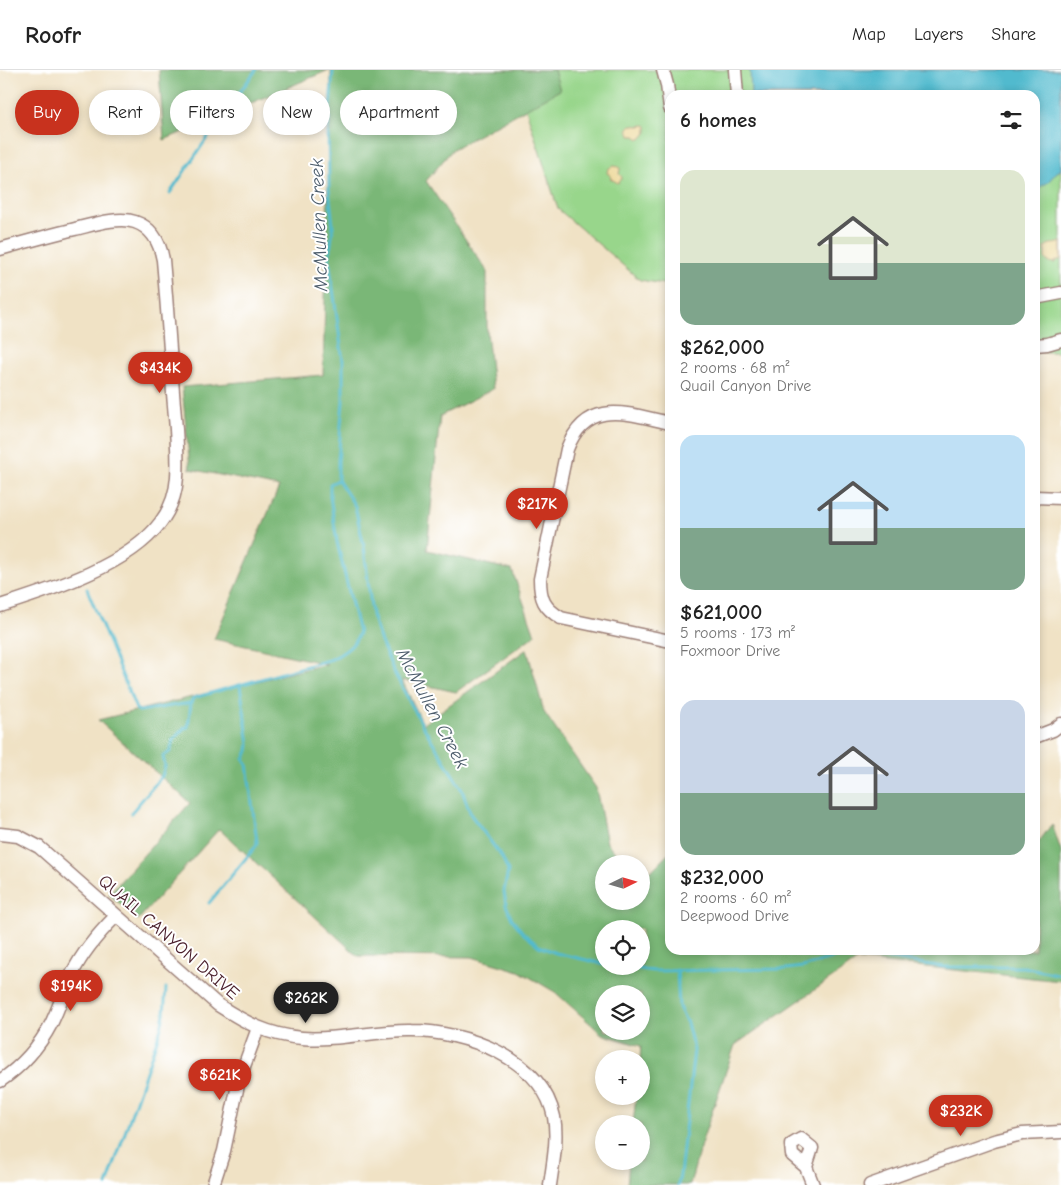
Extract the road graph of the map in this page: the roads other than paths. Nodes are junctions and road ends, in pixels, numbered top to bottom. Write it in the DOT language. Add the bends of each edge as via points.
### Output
graph roads {
  1 [pos="663,70"];
  2 [pos="735,70"];
  3 [pos="668,90"];
  4 [pos="737,90"];
  5 [pos="0,249"];
  6 [pos="1061,293"];
  7 [pos="1040,297"];
  8 [pos="1061,340"];
  9 [pos="1040,345"];
  10 [pos="665,422"];
  11 [pos="1040,497"];
  12 [pos="1061,498"];
  13 [pos="0,606"];
  14 [pos="665,640"];
  15 [pos="1061,724"];
  16 [pos="1040,734"];
  17 [pos="0,834"];
  18 [pos="116,916"];
  19 [pos="258,1028"];
  20 [pos="0,1081"];
  21 [pos="1061,1132"];
  22 [pos="806,1166"];
  23 [pos="214,1185"];
  24 [pos="550,1185"];
  25 [pos="813,1185"];
  26 [pos="870,1185"];
  1 -- 3 [label="street"];
  2 -- 4 [label="street"];
  5 -- 13 [label="street" via="108,221 131,221 152,232 161,250 164,270 177,440 174,495 156,528 138,545 71,581"];
  6 -- 7 [label="street"];
  8 -- 9 [label="street"];
  10 -- 14 [label="street" via="608,412 578,428 567,448 540,579 545,605 561,618"];
  11 -- 12 [label="street"];
  15 -- 16 [label="street"];
  17 -- 18 [label="street, QUAIL CANYON DRIVE" via="18,836 39,847"];
  18 -- 19 [label="street, QUAIL CANYON DRIVE" via="218,1005"];
  18 -- 20 [label="street" via="97,936 72,973 40,1042 19,1066"];
  19 -- 23 [label="street" via="239,1080"];
  19 -- 24 [label="street, QUAIL CANYON DRIVE" via="301,1038 438,1032 464,1038 499,1053 528,1073 540,1086 552,1111 556,1134"];
  21 -- 26 [label="street" via="1022,1134 994,1141"];
  22 -- 25 [label="street"];
}
